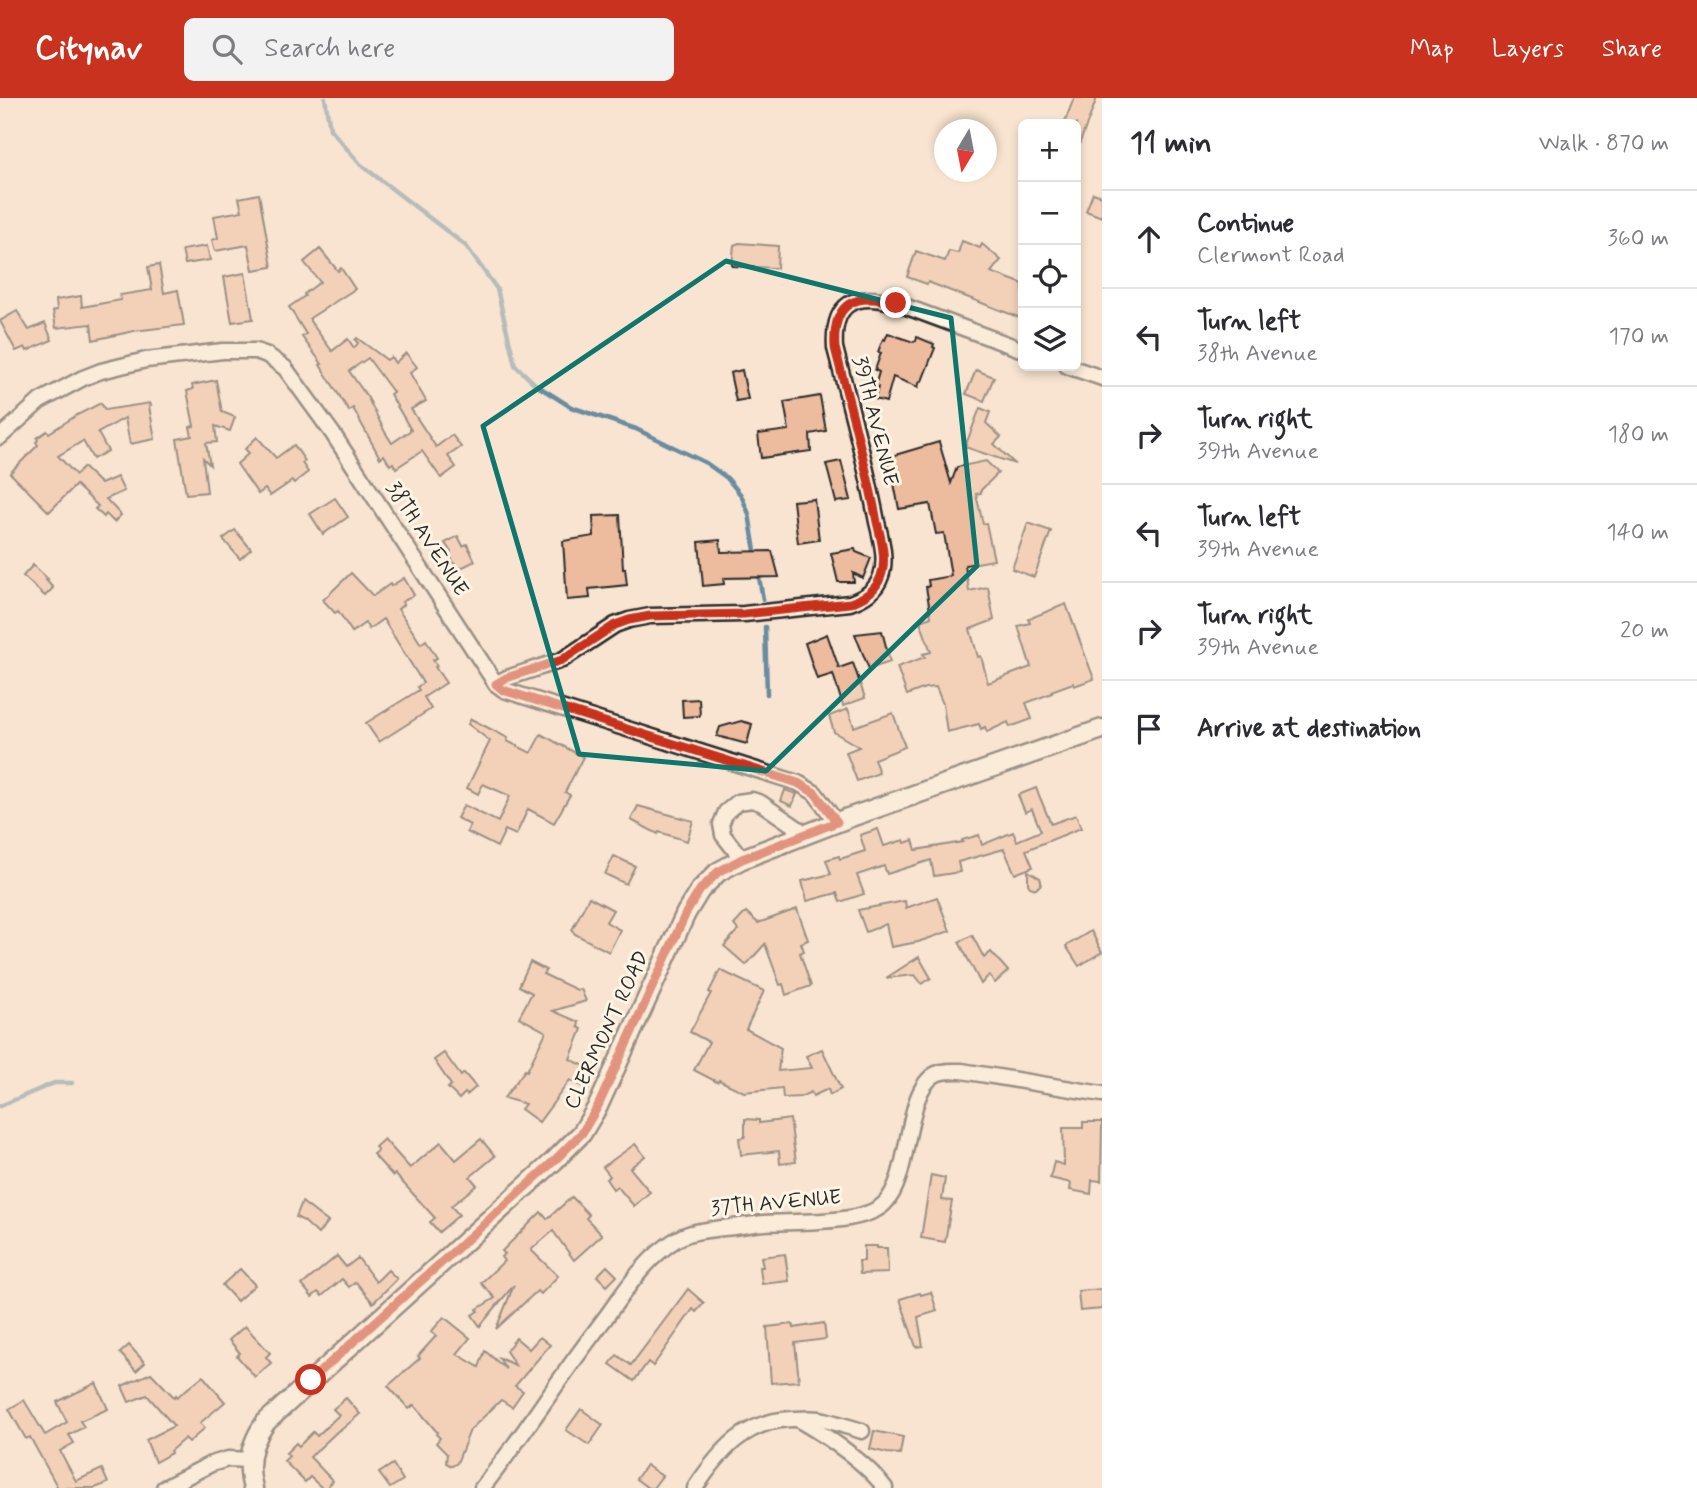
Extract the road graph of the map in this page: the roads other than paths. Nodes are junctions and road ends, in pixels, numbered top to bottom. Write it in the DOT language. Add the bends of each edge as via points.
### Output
graph roads {
  1 [pos="1018,348"];
  2 [pos="1080,371"];
  3 [pos="1102,379"];
  4 [pos="0,437"];
  5 [pos="496,684"];
  6 [pos="1102,729"];
  7 [pos="837,822"];
  8 [pos="806,834"];
  9 [pos="742,859"];
  10 [pos="1102,1094"];
  11 [pos="798,1419"];
  12 [pos="862,1431"];
  13 [pos="250,1460"];
  14 [pos="164,1488"];
  15 [pos="253,1488"];
  16 [pos="482,1488"];
  17 [pos="695,1488"];
  18 [pos="885,1488"];
  1 -- 5 [label="street, 39TH AVENUE" via="896,303 865,298 853,301 836,321 835,348 883,550 882,575 874,589 850,603 629,620 562,660"];
  2 -- 3 [label="street"];
  4 -- 5 [label="street, 38TH AVENUE" via="40,401 102,371 146,360 223,351 267,355 285,368 333,434"];
  5 -- 7 [label="street" via="503,690 798,783 815,793"];
  6 -- 7 [label="street, CLERMONT ROAD"];
  7 -- 8 [label="street, CLERMONT ROAD"];
  8 -- 9 [label="street, CLERMONT ROAD"];
  8 -- 9 [label="street" via="761,803 738,802 721,824 723,835"];
  9 -- 13 [label="street, CLERMONT ROAD" via="718,872 694,899 582,1133 266,1422 255,1439"];
  10 -- 16 [label="street, 37TH AVENUE" via="962,1072 936,1074 919,1097 900,1174 884,1204 852,1217 696,1232 658,1253 641,1269"];
  11 -- 12 [label="street" via="817,1419"];
  11 -- 17 [label="street" via="779,1419 748,1430"];
  11 -- 18 [label="street" via="857,1460"];
  13 -- 14 [label="street" via="211,1464"];
  13 -- 15 [label="street, CLERMONT ROAD"];
}
